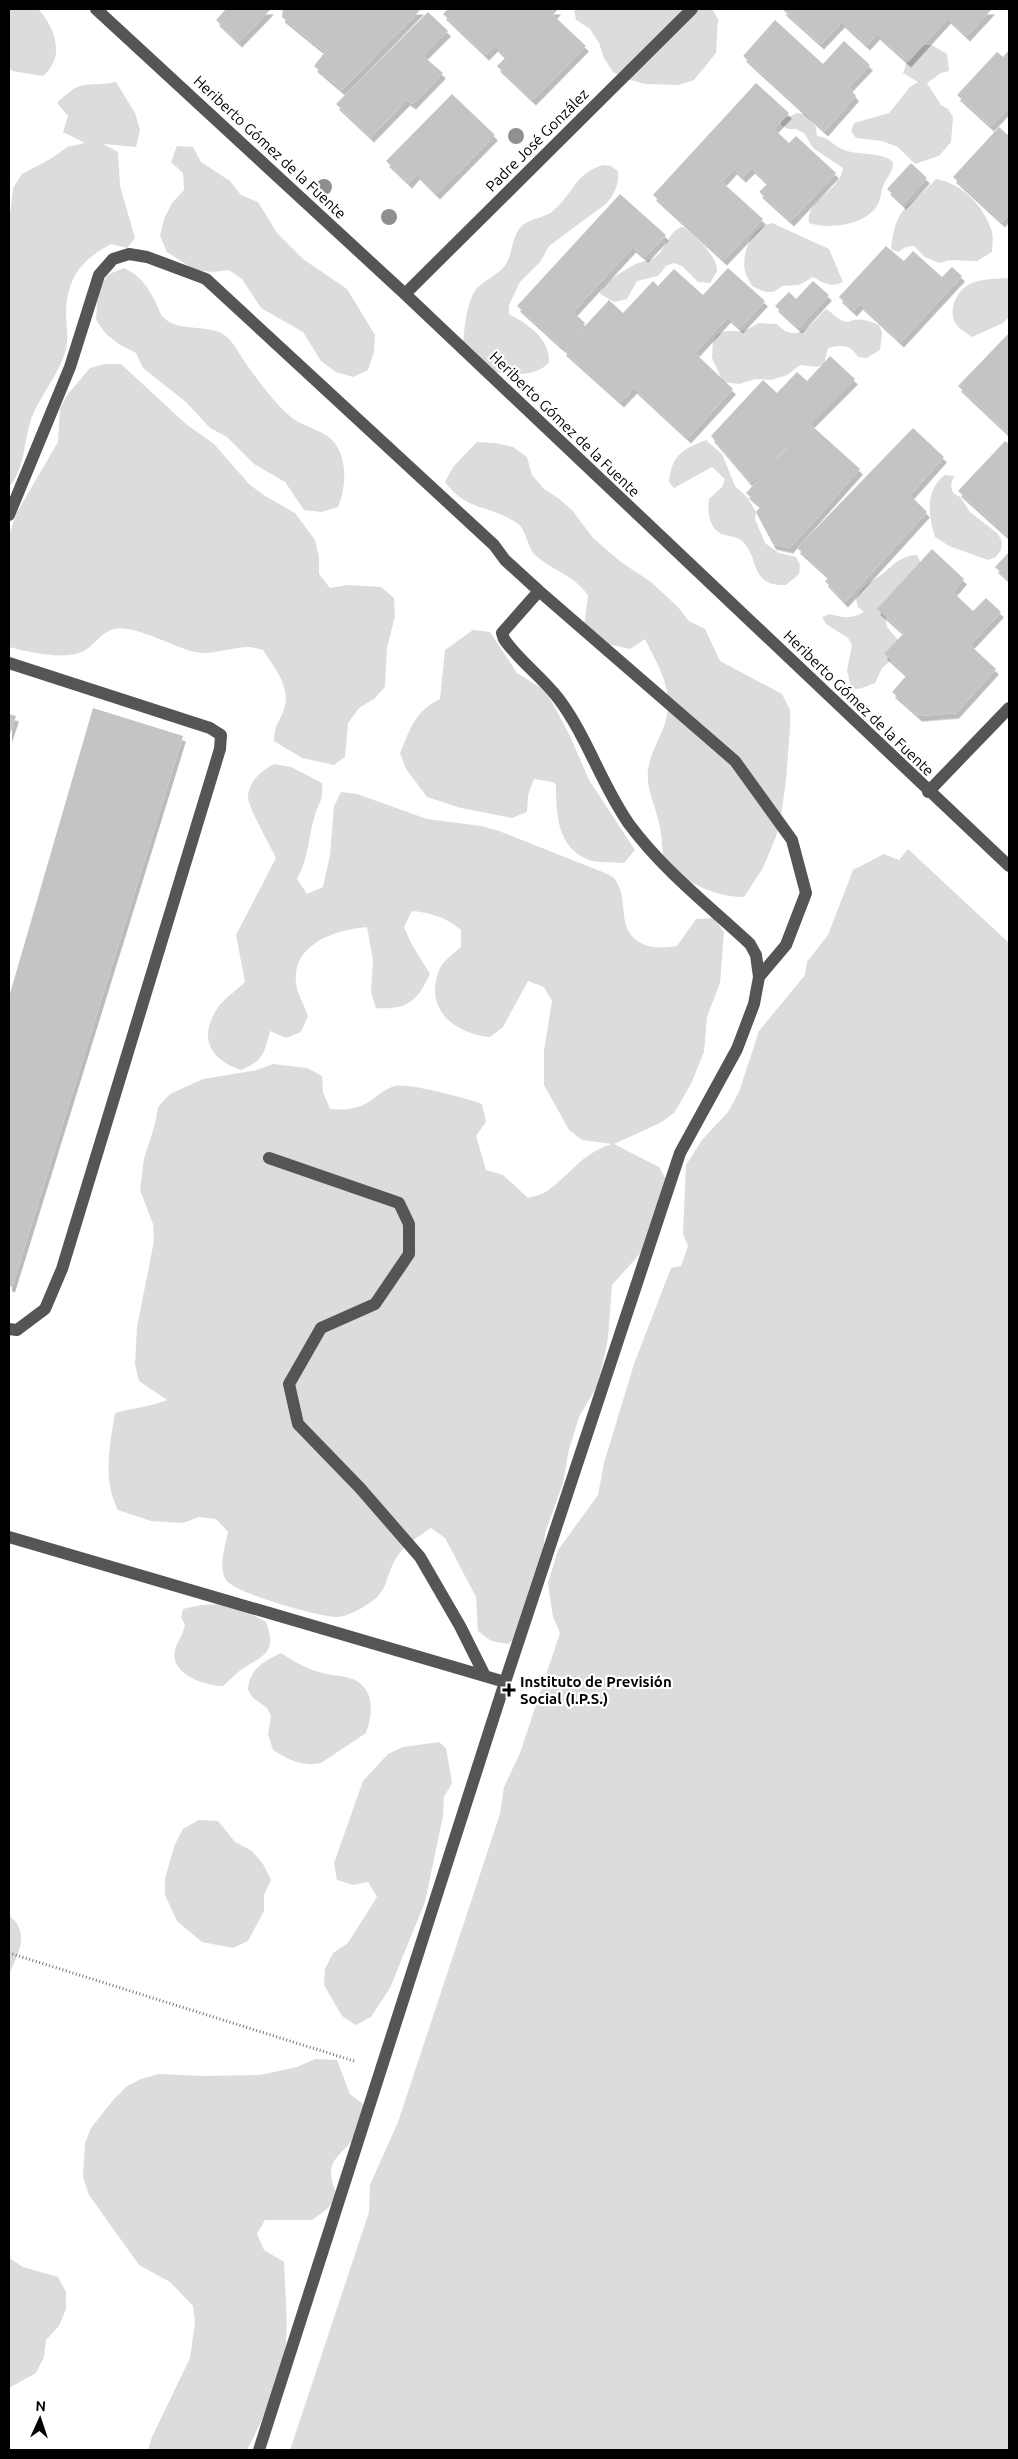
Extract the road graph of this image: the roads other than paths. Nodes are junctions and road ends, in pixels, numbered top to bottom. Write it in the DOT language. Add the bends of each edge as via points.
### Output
graph roads {
  1 [pos="96,9"];
  2 [pos="692,9"];
  3 [pos="405,294"];
  4 [pos="9,515"];
  5 [pos="539,592"];
  6 [pos="9,663"];
  7 [pos="1009,708"];
  8 [pos="928,792"];
  9 [pos="1009,866"];
  10 [pos="759,977"];
  11 [pos="269,1158"];
  12 [pos="9,1329"];
  13 [pos="9,1537"];
  14 [pos="485,1676"];
  15 [pos="506,1682"];
  16 [pos="259,2450"];
  1 -- 3 [label="street, Heriberto Gómez de la Fuente"];
  2 -- 3 [label="street, Padre José González"];
  3 -- 8 [label="street, Heriberto Gómez de la Fuente"];
  4 -- 5 [label="street" via="70,367 99,274 113,259 129,254 147,257 206,280 494,545"];
  5 -- 10 [label="street" via="502,633 504,639 558,698 629,823 666,868 750,944 756,955"];
  5 -- 10 [label="street" via="735,761 792,840 806,893 786,945"];
  6 -- 12 [label="street" via="210,728 221,735 220,749 62,1270 44,1310 17,1330"];
  7 -- 8 [label="street"];
  8 -- 9 [label="street, Heriberto Gómez de la Fuente"];
  10 -- 15 [label="street" via="754,1004 737,1049 680,1153"];
  11 -- 14 [label="street" via="398,1202 409,1224 410,1254 375,1304 321,1328 289,1384 298,1424 420,1557"];
  13 -- 14 [label="street"];
  14 -- 15 [label="street"];
  15 -- 16 [label="street"];
}
